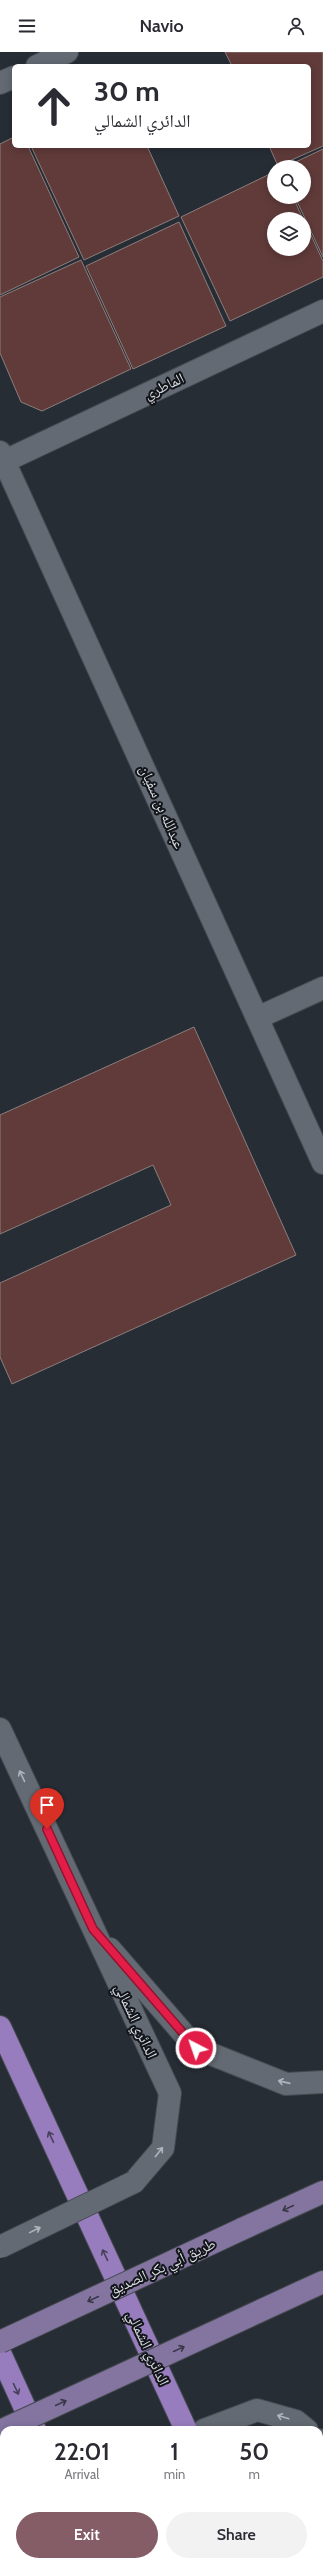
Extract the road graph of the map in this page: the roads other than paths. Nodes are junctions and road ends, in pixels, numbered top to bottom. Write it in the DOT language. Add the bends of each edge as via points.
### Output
graph roads {
  1 [pos="67,52"];
  2 [pos="41,64"];
  3 [pos="12,78"];
  4 [pos="0,83"];
  5 [pos="323,311"];
  6 [pos="2,457"];
  7 [pos="323,988"];
  8 [pos="257,1018"];
  9 [pos="323,1163"];
  10 [pos="0,1729"];
  11 [pos="93,1929"];
  12 [pos="0,2027"];
  13 [pos="323,2082"];
  14 [pos="323,2192"];
  15 [pos="0,2247"];
  16 [pos="323,2282"];
  17 [pos="0,2342"];
  18 [pos="0,2353"];
  19 [pos="13,2426"];
  20 [pos="33,2426"];
  21 [pos="184,2426"];
  22 [pos="215,2426"];
  23 [pos="302,2426"];
  1 -- 2 [label="street"];
  3 -- 4 [label="street"];
  5 -- 6 [label="street, الماطري"];
  6 -- 8 [label="street, عبدالله بن سفيان"];
  7 -- 8 [label="street"];
  8 -- 9 [label="street, عبدالله بن سفيان"];
  11 -- 10 [label="street, الدائري الشمالي, one-way"];
  13 -- 11 [label="street, one-way" via="286,2084 196,2048"];
  15 -- 11 [label="street, الدائري الشمالي, one-way, bridge" via="134,2182 163,2148 170,2093"];
  21 -- 12 [label="highway, الدائري الشمالي, one-way"];
  14 -- 17 [label="main road, طريق أبي بكر الصديق, one-way, bridge"];
  19 -- 16 [label="main road, one-way, bridge"];
  18 -- 20 [label="highway, one-way"];
  23 -- 22 [label="street, one-way" via="296,2421 257,2410"];
}
